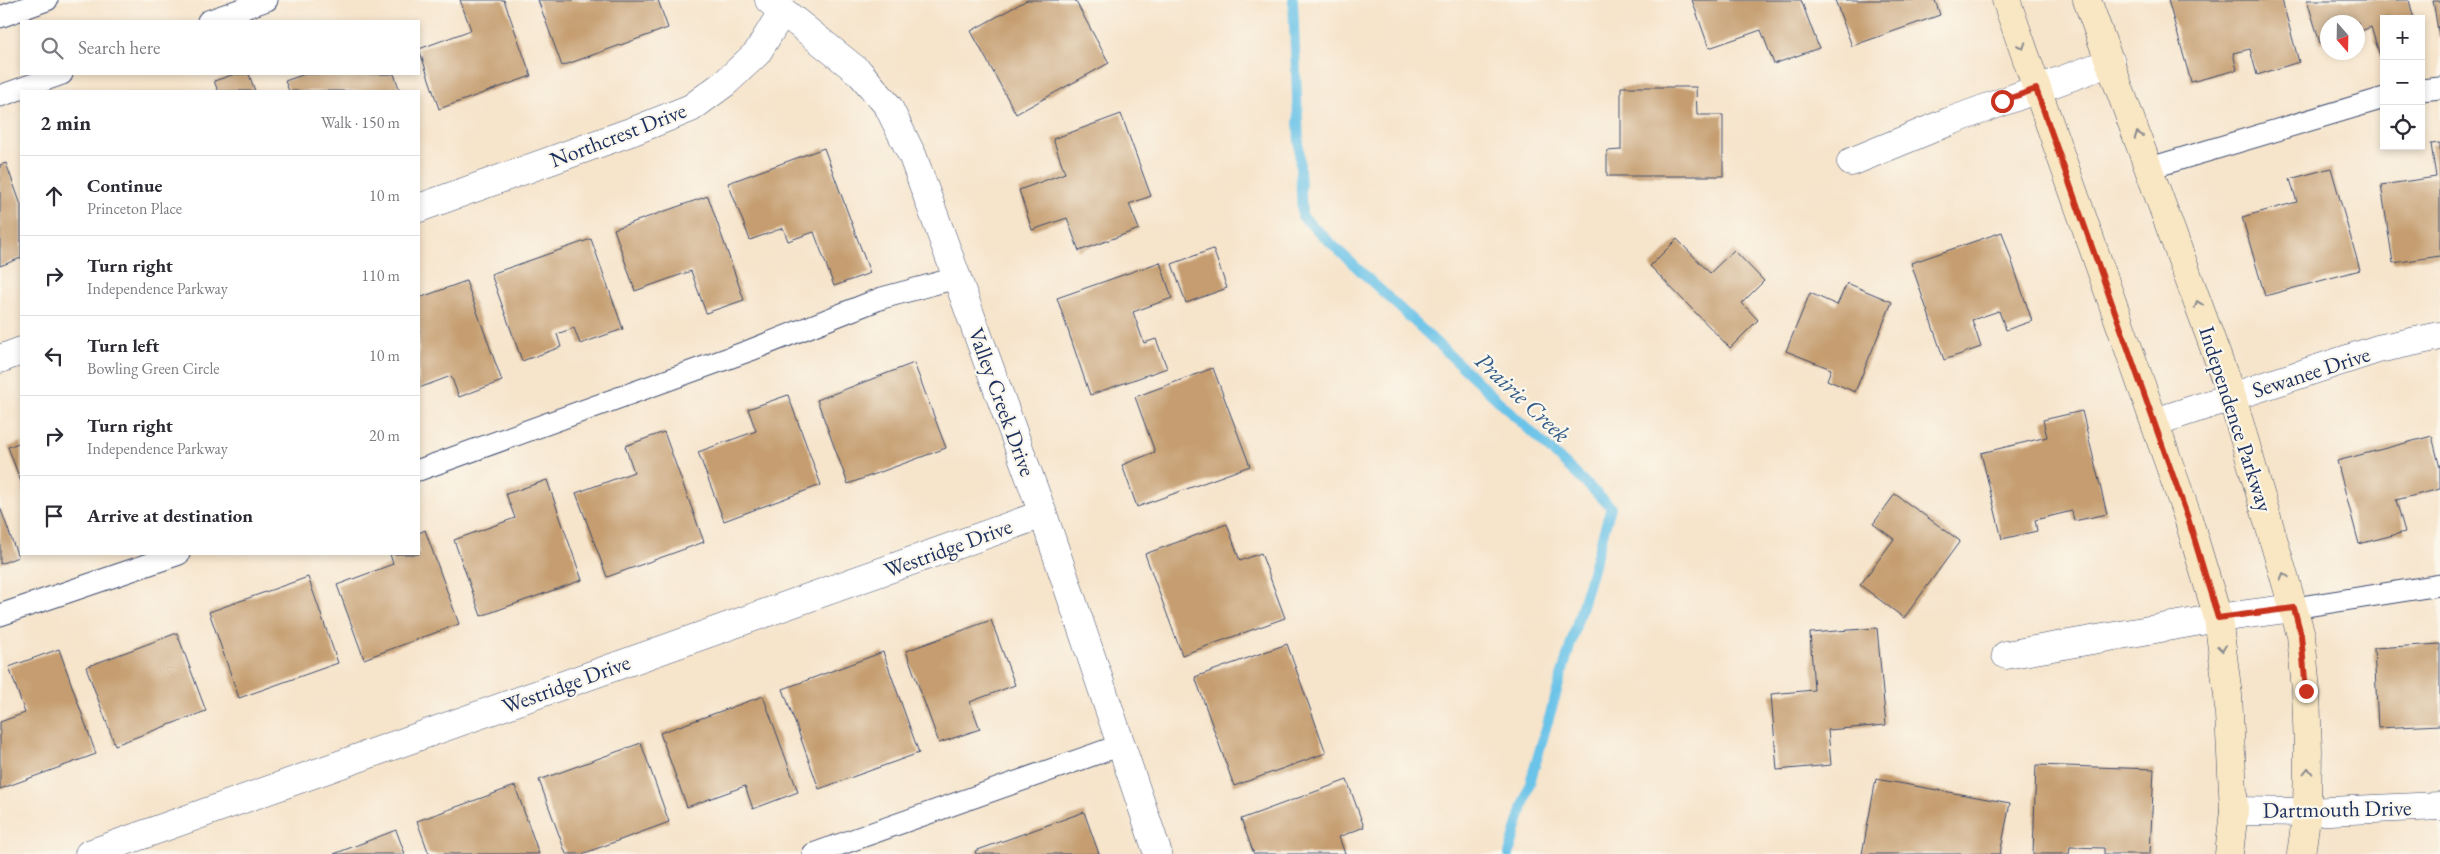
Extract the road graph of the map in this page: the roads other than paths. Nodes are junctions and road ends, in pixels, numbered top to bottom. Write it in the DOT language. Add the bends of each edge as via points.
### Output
graph roads {
  1 [pos="47,0"];
  2 [pos="266,0"];
  3 [pos="2006,0"];
  4 [pos="2087,0"];
  5 [pos="776,6"];
  6 [pos="0,17"];
  7 [pos="211,20"];
  8 [pos="2111,62"];
  9 [pos="59,75"];
  10 [pos="2440,88"];
  11 [pos="2036,89"];
  12 [pos="2425,90"];
  13 [pos="0,96"];
  14 [pos="2380,99"];
  15 [pos="1851,162"];
  16 [pos="2150,168"];
  17 [pos="420,208"];
  18 [pos="956,278"];
  19 [pos="2440,336"];
  20 [pos="20,351"];
  21 [pos="0,358"];
  22 [pos="2232,398"];
  23 [pos="2155,422"];
  24 [pos="420,470"];
  25 [pos="1043,514"];
  26 [pos="176,555"];
  27 [pos="2440,585"];
  28 [pos="2294,608"];
  29 [pos="0,615"];
  30 [pos="2218,618"];
  31 [pos="2006,655"];
  32 [pos="1121,745"];
  33 [pos="2440,806"];
  34 [pos="2234,811"];
  35 [pos="2307,812"];
  36 [pos="89,854"];
  37 [pos="813,854"];
  38 [pos="1158,854"];
  39 [pos="2229,854"];
  40 [pos="2301,854"];
  1 -- 6 [label="lane"];
  2 -- 7 [label="lane"];
  3 -- 11 [label="main road, one-way"];
  4 -- 8 [label="main road, Independence Parkway"];
  5 -- 17 [label="street, Northcrest Drive" via="757,53 725,83 691,108"];
  5 -- 18 [label="street, Valley Creek Drive" via="860,73 888,106 913,157"];
  8 -- 11 [label="street"];
  16 -- 8 [label="main road, Independence Parkway, one-way"];
  9 -- 13 [label="lane"];
  10 -- 12 [label="lane"];
  11 -- 15 [label="street"];
  11 -- 23 [label="main road"];
  14 -- 16 [label="lane"];
  22 -- 16 [label="main road, Independence Parkway, one-way"];
  18 -- 24 [label="lane" via="882,298 751,350"];
  18 -- 25 [label="street, Valley Creek Drive"];
  19 -- 22 [label="street, Sewanee Drive" via="2378,349"];
  20 -- 21 [label="street"];
  22 -- 23 [label="street, Sewanee Drive"];
  28 -- 22 [label="main road, Independence Parkway, one-way"];
  23 -- 30 [label="main road"];
  25 -- 32 [label="street, Valley Creek Drive"];
  25 -- 36 [label="street, Westridge Drive"];
  26 -- 29 [label="lane"];
  27 -- 28 [label="lane"];
  28 -- 30 [label="street"];
  35 -- 28 [label="main road, Independence Parkway, one-way" via="2306,691 2301,635"];
  30 -- 31 [label="street"];
  30 -- 34 [label="main road, one-way" via="2228,695"];
  32 -- 37 [label="lane"];
  32 -- 38 [label="street, Valley Creek Drive"];
  33 -- 35 [label="street, Dartmouth Drive"];
  34 -- 35 [label="street, Dartmouth Drive"];
  34 -- 39 [label="main road"];
  35 -- 40 [label="main road, Independence Parkway"];
}
